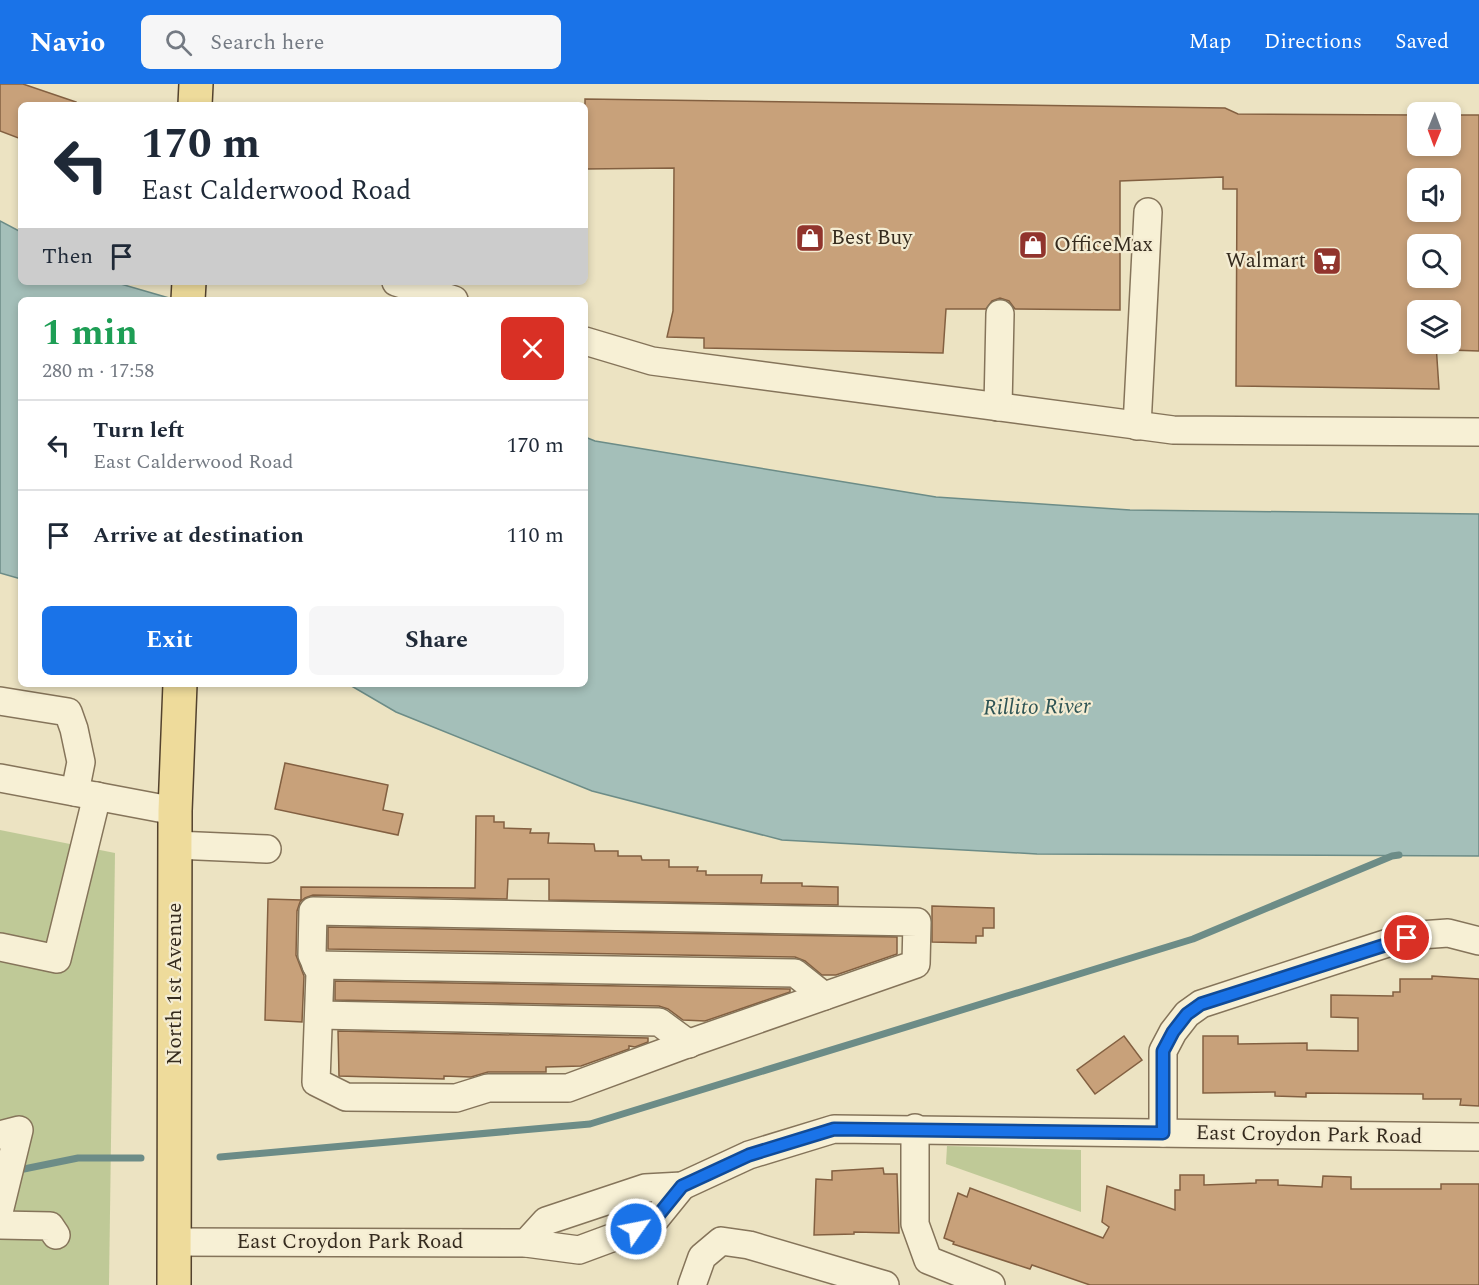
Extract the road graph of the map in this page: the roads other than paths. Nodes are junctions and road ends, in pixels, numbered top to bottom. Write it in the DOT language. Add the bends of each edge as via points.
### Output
graph roads {
  1 [pos="196,84"];
  2 [pos="195,102"];
  3 [pos="1148,212"];
  4 [pos="406,285"];
  5 [pos="444,297"];
  6 [pos="1000,314"];
  7 [pos="588,342"];
  8 [pos="998,407"];
  9 [pos="1137,426"];
  10 [pos="1479,432"];
  11 [pos="180,687"];
  12 [pos="0,701"];
  13 [pos="0,778"];
  14 [pos="86,794"];
  15 [pos="175,811"];
  16 [pos="175,845"];
  17 [pos="267,849"];
  18 [pos="1479,941"];
  19 [pos="0,947"];
  20 [pos="316,965"];
  21 [pos="824,996"];
  22 [pos="319,1015"];
  23 [pos="689,1044"];
  24 [pos="915,1128"];
  25 [pos="1163,1133"];
  26 [pos="0,1135"];
  27 [pos="1479,1137"];
  28 [pos="682,1186"];
  29 [pos="598,1204"];
  30 [pos="0,1208"];
  31 [pos="0,1225"];
  32 [pos="56,1235"];
  33 [pos="620,1235"];
  34 [pos="174,1242"];
  35 [pos="526,1243"];
  36 [pos="180,1284"];
  37 [pos="692,1285"];
  38 [pos="885,1285"];
  39 [pos="991,1285"];
  1 -- 2 [label="main road"];
  3 -- 9 [label="street"];
  4 -- 5 [label="street"];
  6 -- 8 [label="street"];
  7 -- 8 [label="street" via="652,362"];
  8 -- 9 [label="street"];
  9 -- 10 [label="street" via="1173,430"];
  11 -- 15 [label="main road, North 1st Avenue"];
  12 -- 14 [label="street" via="68,712"];
  13 -- 14 [label="street"];
  14 -- 15 [label="street"];
  14 -- 19 [label="street" via="57,959"];
  15 -- 16 [label="main road, North 1st Avenue"];
  16 -- 17 [label="street"];
  16 -- 34 [label="main road, North 1st Avenue"];
  18 -- 25 [label="street" via="1448,933 1420,935 1201,1004 1187,1014 1163,1051"];
  20 -- 21 [label="street" via="795,973"];
  20 -- 21 [label="street" via="312,955 313,911 917,922 916,964"];
  20 -- 22 [label="street" via="321,973"];
  21 -- 23 [label="street"];
  22 -- 23 [label="street" via="659,1023"];
  22 -- 23 [label="street" via="316,1082 346,1096 456,1098 488,1088 568,1088"];
  24 -- 25 [label="street, East Croydon Park Road"];
  24 -- 28 [label="street, East Croydon Park Road" via="834,1129 749,1155"];
  24 -- 39 [label="street" via="915,1224 928,1260"];
  25 -- 27 [label="street, East Croydon Park Road"];
  26 -- 30 [label="street" via="19,1130"];
  28 -- 29 [label="street, East Croydon Park Road" via="645,1188"];
  28 -- 33 [label="street, East Croydon Park Road" via="652,1223"];
  29 -- 33 [label="street" via="617,1210 625,1224"];
  29 -- 35 [label="street, East Croydon Park Road" via="546,1221"];
  31 -- 32 [label="street" via="50,1226"];
  33 -- 35 [label="street, East Croydon Park Road" via="579,1250"];
  34 -- 35 [label="street, East Croydon Park Road"];
  34 -- 36 [label="main road, North 1st Avenue"];
  37 -- 38 [label="street" via="702,1257 721,1241 749,1245"];
}
